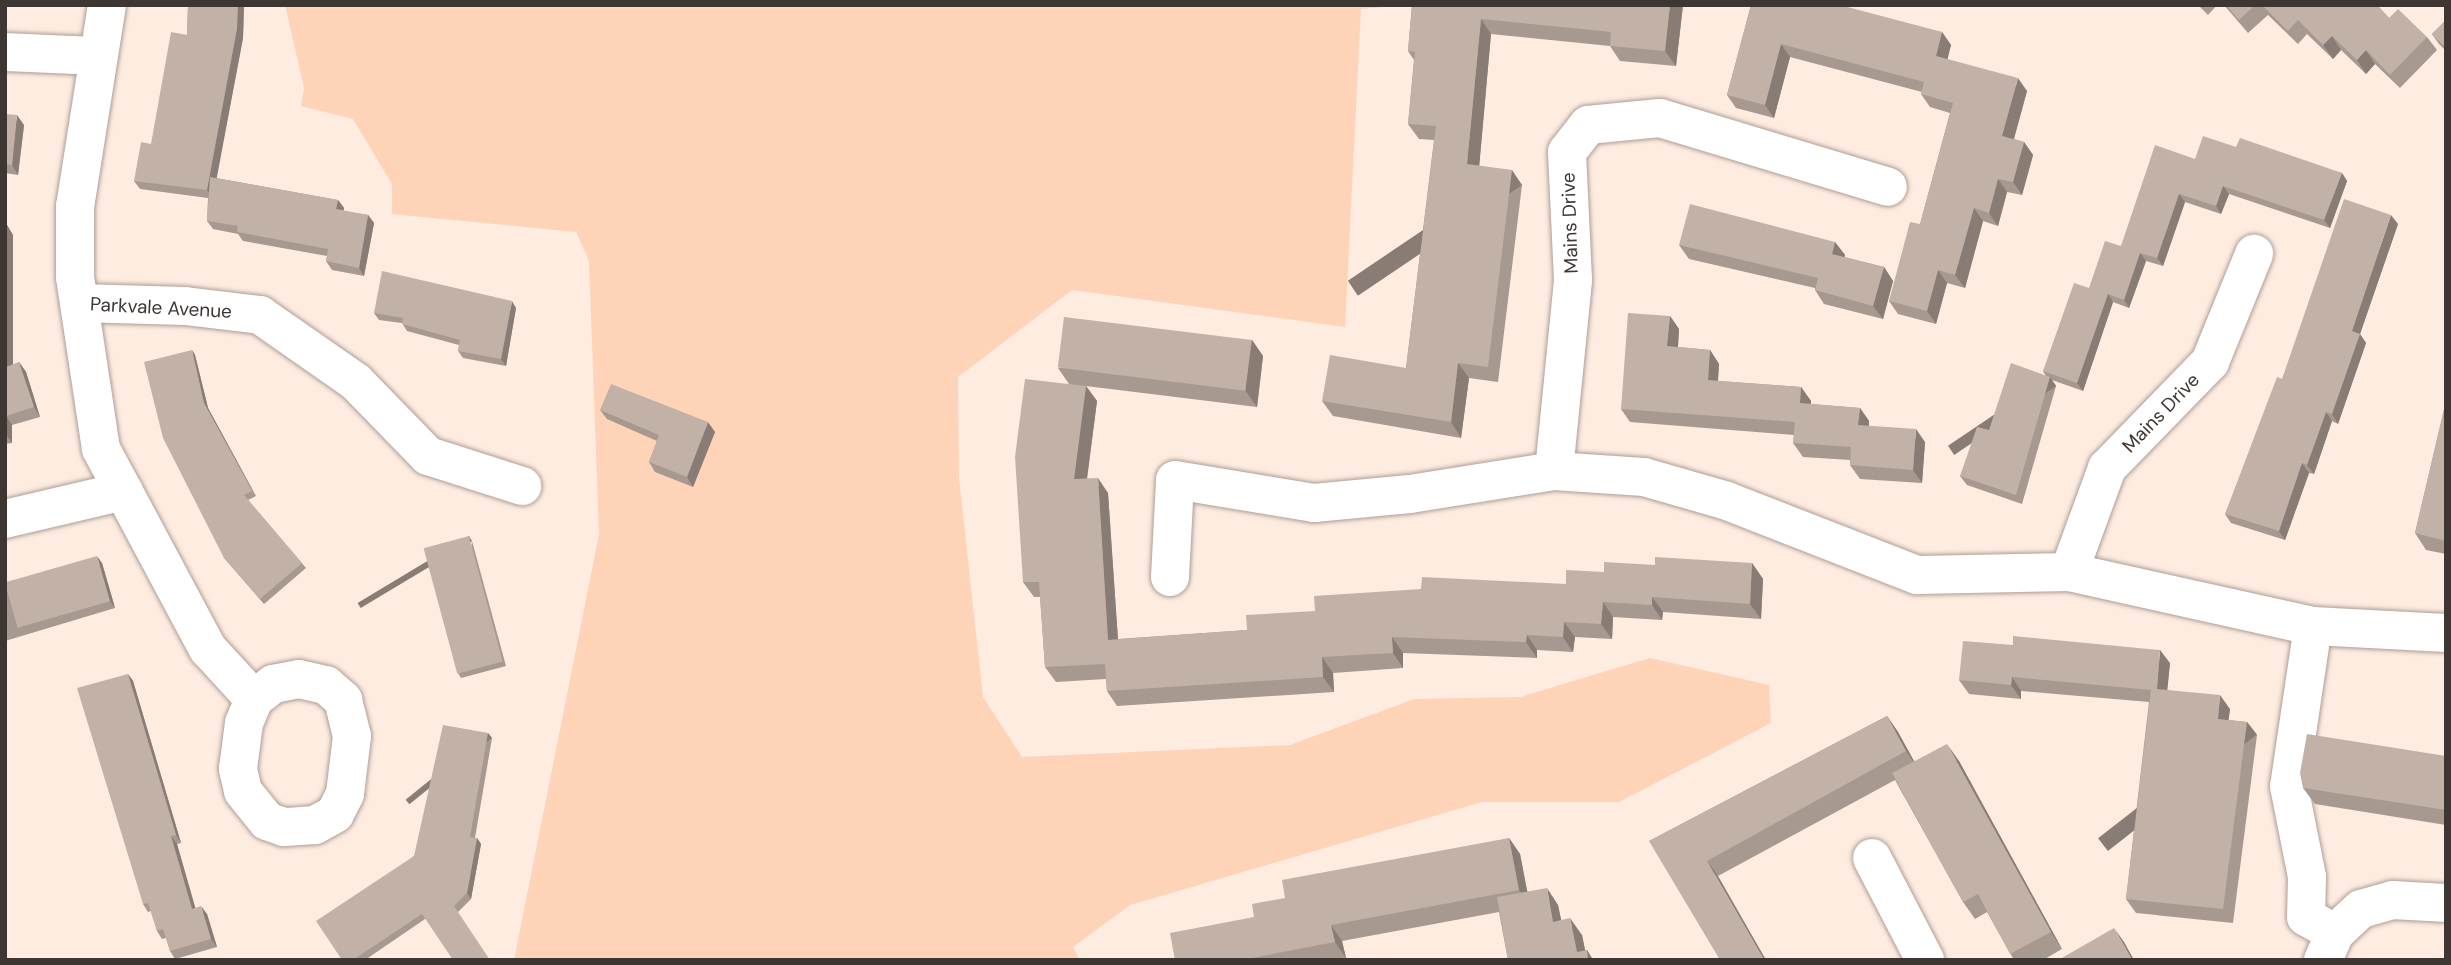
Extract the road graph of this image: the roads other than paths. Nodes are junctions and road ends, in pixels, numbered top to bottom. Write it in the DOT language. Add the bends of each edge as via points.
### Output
graph roads {
  1 [pos="107,5"];
  2 [pos="5,51"];
  3 [pos="98,56"];
  4 [pos="1888,187"];
  5 [pos="2255,254"];
  6 [pos="79,303"];
  7 [pos="1554,471"];
  8 [pos="522,486"];
  9 [pos="124,491"];
  10 [pos="5,519"];
  11 [pos="2069,572"];
  12 [pos="1170,577"];
  13 [pos="2314,626"];
  14 [pos="2446,633"];
  15 [pos="254,699"];
  16 [pos="1872,858"];
  17 [pos="2446,903"];
  18 [pos="2329,946"];
  19 [pos="1925,960"];
  1 -- 3 [label="street, Parkvale Avenue"];
  2 -- 3 [label="street"];
  3 -- 6 [label="street, Parkvale Avenue" via="75,206"];
  4 -- 7 [label="street, Mains Drive" via="1660,118 1588,125 1567,152 1573,280"];
  5 -- 11 [label="street, Mains Drive" via="2210,362 2107,468"];
  6 -- 8 [label="street, Parkvale Avenue" via="185,306 260,315 356,382 428,456"];
  6 -- 9 [label="street, Parkvale Avenue" via="101,449"];
  7 -- 11 [label="street" via="1656,481 1727,501 1917,575"];
  7 -- 12 [label="street" via="1410,494 1314,503 1175,480"];
  9 -- 10 [label="street"];
  9 -- 15 [label="street, Parkvale Avenue" via="208,649"];
  11 -- 13 [label="street"];
  13 -- 14 [label="street"];
  13 -- 18 [label="street" via="2289,786 2307,877 2306,917"];
  16 -- 19 [label="street"];
  17 -- 18 [label="street" via="2393,900 2361,909"];
}
